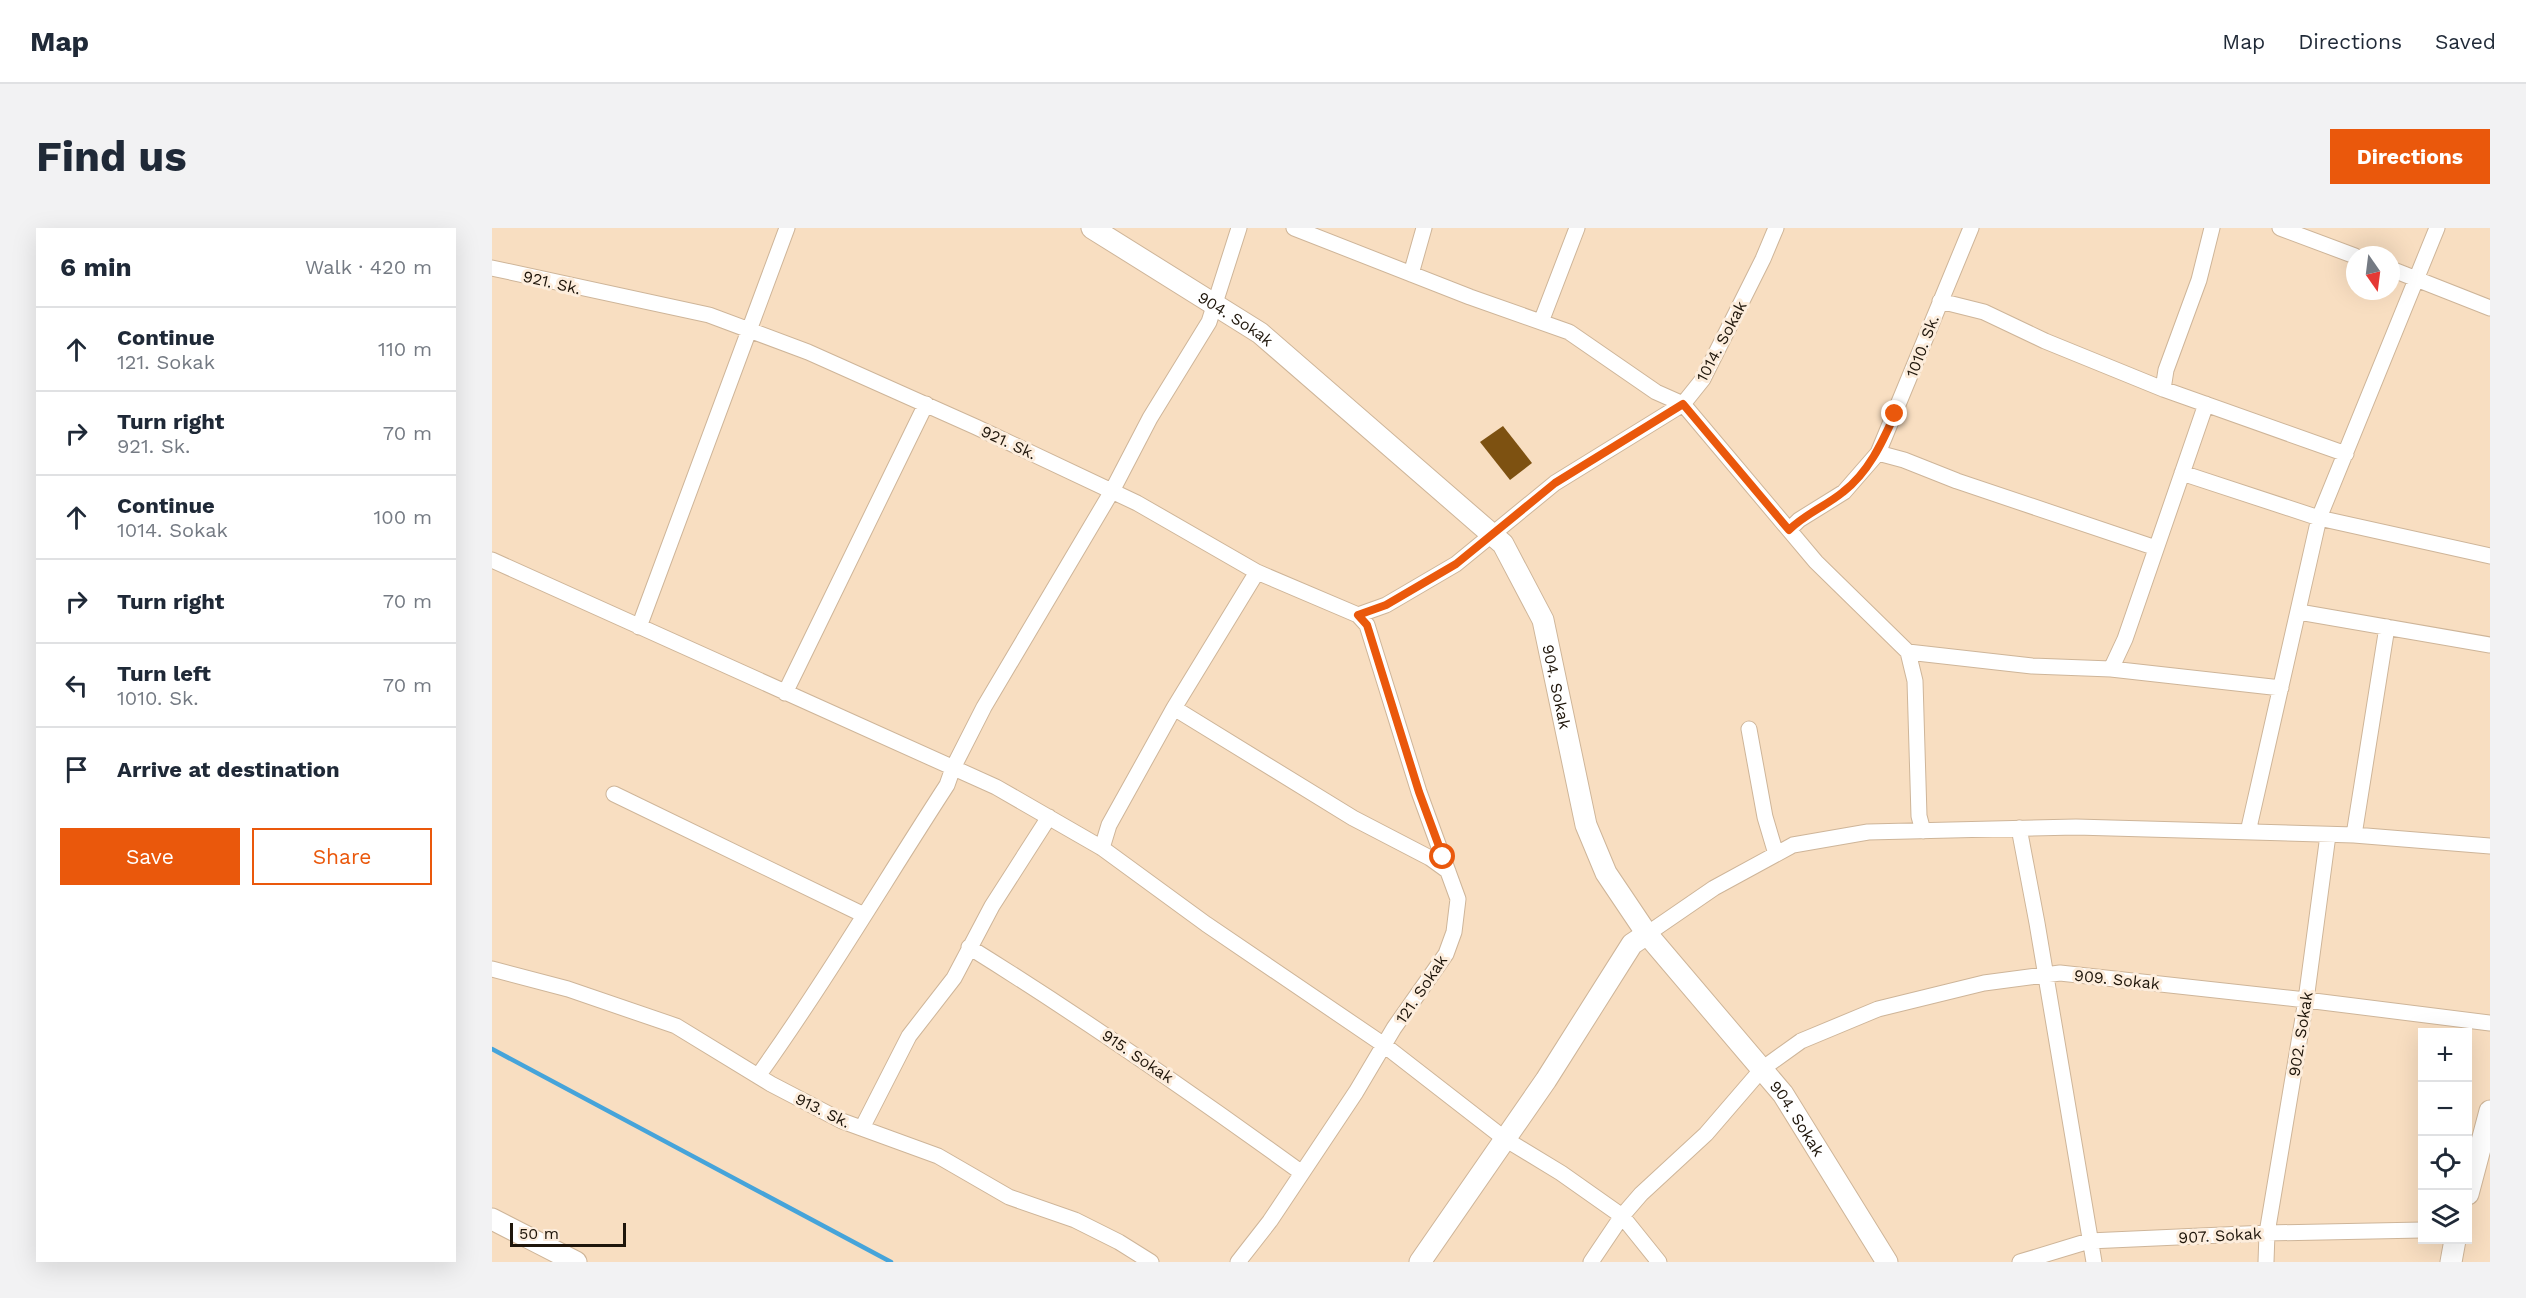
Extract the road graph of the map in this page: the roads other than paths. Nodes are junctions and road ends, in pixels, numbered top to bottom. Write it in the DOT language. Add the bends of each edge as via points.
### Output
graph roads {
  1 [pos="787,228"];
  2 [pos="1092,228"];
  3 [pos="1239,228"];
  4 [pos="1294,228"];
  5 [pos="1424,228"];
  6 [pos="1577,228"];
  7 [pos="1776,228"];
  8 [pos="1971,228"];
  9 [pos="2212,228"];
  10 [pos="2280,228"];
  11 [pos="2437,228"];
  12 [pos="2346,253"];
  13 [pos="492,268"];
  14 [pos="2400,272"];
  15 [pos="1411,274"];
  16 [pos="2415,278"];
  17 [pos="1940,301"];
  18 [pos="1215,304"];
  19 [pos="2490,308"];
  20 [pos="1541,322"];
  21 [pos="750,330"];
  22 [pos="2163,389"];
  23 [pos="926,404"];
  24 [pos="1683,404"];
  25 [pos="2206,404"];
  26 [pos="1878,453"];
  27 [pos="2346,454"];
  28 [pos="2182,473"];
  29 [pos="1112,491"];
  30 [pos="2319,518"];
  31 [pos="1789,530"];
  32 [pos="1491,534"];
  33 [pos="2156,548"];
  34 [pos="2490,556"];
  35 [pos="492,560"];
  36 [pos="1257,572"];
  37 [pos="2299,612"];
  38 [pos="1358,615"];
  39 [pos="639,627"];
  40 [pos="2387,627"];
  41 [pos="2490,645"];
  42 [pos="1908,651"];
  43 [pos="2111,669"];
  44 [pos="2281,688"];
  45 [pos="785,693"];
  46 [pos="1174,708"];
  47 [pos="1749,729"];
  48 [pos="953,768"];
  49 [pos="614,794"];
  50 [pos="1049,818"];
  51 [pos="2019,828"];
  52 [pos="1923,831"];
  53 [pos="2248,832"];
  54 [pos="2328,835"];
  55 [pos="2354,835"];
  56 [pos="2490,846"];
  57 [pos="1102,848"];
  58 [pos="1776,854"];
  59 [pos="1448,871"];
  60 [pos="864,915"];
  61 [pos="1647,934"];
  62 [pos="969,947"];
  63 [pos="492,969"];
  64 [pos="2046,975"];
  65 [pos="2306,1000"];
  66 [pos="2490,1023"];
  67 [pos="1384,1045"];
  68 [pos="1762,1069"];
  69 [pos="758,1076"];
  70 [pos="2490,1111"];
  71 [pos="862,1128"];
  72 [pos="1505,1139"];
  73 [pos="1302,1173"];
  74 [pos="2469,1190"];
  75 [pos="1622,1216"];
  76 [pos="492,1219"];
  77 [pos="2418,1230"];
  78 [pos="2267,1233"];
  79 [pos="2089,1241"];
  80 [pos="2454,1244"];
  81 [pos="576,1262"];
  82 [pos="1151,1262"];
  83 [pos="1238,1262"];
  84 [pos="1420,1262"];
  85 [pos="1591,1262"];
  86 [pos="1659,1262"];
  87 [pos="1887,1262"];
  88 [pos="2020,1262"];
  89 [pos="2094,1262"];
  90 [pos="2266,1262"];
  91 [pos="2451,1262"];
  1 -- 21 [label="street"];
  2 -- 18 [label="street, 904. Sokak"];
  3 -- 18 [label="street"];
  4 -- 15 [label="street"];
  5 -- 15 [label="street"];
  6 -- 20 [label="street"];
  7 -- 24 [label="street, 1014. Sokak" via="1703,379"];
  8 -- 17 [label="street, 1010. Sk."];
  9 -- 22 [label="street"];
  10 -- 12 [label="street"];
  11 -- 16 [label="street"];
  13 -- 21 [label="street, 921. Sk." via="709,315"];
  14 -- 16 [label="street"];
  15 -- 20 [label="street"];
  16 -- 19 [label="street"];
  16 -- 27 [label="street"];
  17 -- 22 [label="street" via="1984,312"];
  17 -- 26 [label="street, 1010. Sk."];
  18 -- 29 [label="street" via="1209,322 1150,418"];
  18 -- 32 [label="street, 904. Sokak" via="1260,333"];
  20 -- 24 [label="street" via="1569,332 1656,392"];
  21 -- 23 [label="street, 921. Sk."];
  21 -- 39 [label="street"];
  22 -- 25 [label="street"];
  23 -- 29 [label="street, 921. Sk."];
  23 -- 45 [label="street"];
  24 -- 31 [label="street"];
  24 -- 32 [label="street, 1014. Sokak" via="1555,483"];
  25 -- 27 [label="street"];
  25 -- 28 [label="street"];
  26 -- 31 [label="street, 1010. Sk." via="1844,492"];
  26 -- 33 [label="street"];
  27 -- 30 [label="street"];
  28 -- 30 [label="street"];
  28 -- 33 [label="street"];
  29 -- 36 [label="street, 921. Sk."];
  29 -- 48 [label="street" via="984,707"];
  30 -- 34 [label="street"];
  30 -- 37 [label="street"];
  31 -- 42 [label="street" via="1816,562"];
  32 -- 38 [label="street" via="1456,564 1386,605"];
  32 -- 61 [label="street, 904. Sokak" via="1503,544 1543,620 1586,825 1606,873"];
  33 -- 43 [label="street"];
  35 -- 39 [label="street"];
  36 -- 38 [label="street, 921. Sk."];
  36 -- 46 [label="street"];
  37 -- 40 [label="street"];
  37 -- 44 [label="street"];
  38 -- 59 [label="street, 121. Sokak" via="1367,625"];
  39 -- 45 [label="street"];
  40 -- 41 [label="street"];
  40 -- 55 [label="street"];
  42 -- 43 [label="street" via="2032,666"];
  42 -- 52 [label="street" via="1915,681 1919,816"];
  43 -- 44 [label="street"];
  44 -- 53 [label="street"];
  45 -- 48 [label="street"];
  46 -- 57 [label="street" via="1109,825"];
  46 -- 59 [label="street" via="1353,818"];
  47 -- 58 [label="street"];
  48 -- 50 [label="street" via="996,787"];
  48 -- 60 [label="street" via="947,785"];
  49 -- 60 [label="street"];
  50 -- 57 [label="street"];
  50 -- 62 [label="street"];
  51 -- 52 [label="street"];
  51 -- 53 [label="street"];
  51 -- 64 [label="street"];
  52 -- 58 [label="street" via="1868,832 1793,845"];
  53 -- 54 [label="street"];
  54 -- 55 [label="street"];
  54 -- 65 [label="street, 902. Sokak"];
  55 -- 56 [label="street"];
  57 -- 67 [label="street"];
  58 -- 61 [label="street" via="1714,888"];
  59 -- 67 [label="street, 121. Sokak" via="1458,899 1454,932 1446,954"];
  60 -- 69 [label="street"];
  61 -- 68 [label="street, 904. Sokak"];
  61 -- 72 [label="street" via="1632,944"];
  62 -- 71 [label="street" via="954,978 909,1036"];
  62 -- 73 [label="street, 915. Sokak" via="1078,1015"];
  63 -- 69 [label="street, 913. Sk." via="568,989 676,1026"];
  64 -- 65 [label="street, 909. Sokak" via="2060,973"];
  64 -- 68 [label="street, 909. Sokak" via="1984,983 1878,1009 1801,1041"];
  64 -- 79 [label="street"];
  65 -- 66 [label="street, 909. Sokak"];
  65 -- 78 [label="street, 902. Sokak"];
  67 -- 72 [label="street"];
  67 -- 73 [label="street, 121. Sokak"];
  68 -- 75 [label="street, 909. Sokak" via="1706,1134"];
  68 -- 87 [label="street, 904. Sokak" via="1783,1094"];
  69 -- 71 [label="street, 913. Sk."];
  70 -- 74 [label="street"];
  71 -- 82 [label="street, 913. Sk." via="938,1156 1009,1197 1075,1220"];
  72 -- 75 [label="street"];
  72 -- 84 [label="street"];
  73 -- 83 [label="street, 121. Sokak"];
  75 -- 85 [label="street, 909. Sokak"];
  75 -- 86 [label="street"];
  76 -- 81 [label="street"];
  77 -- 78 [label="street, 907. Sokak"];
  78 -- 79 [label="street, 907. Sokak"];
  78 -- 90 [label="street, 902. Sokak"];
  79 -- 88 [label="street, 907. Sokak"];
  79 -- 89 [label="street"];
  80 -- 91 [label="street"];
}
